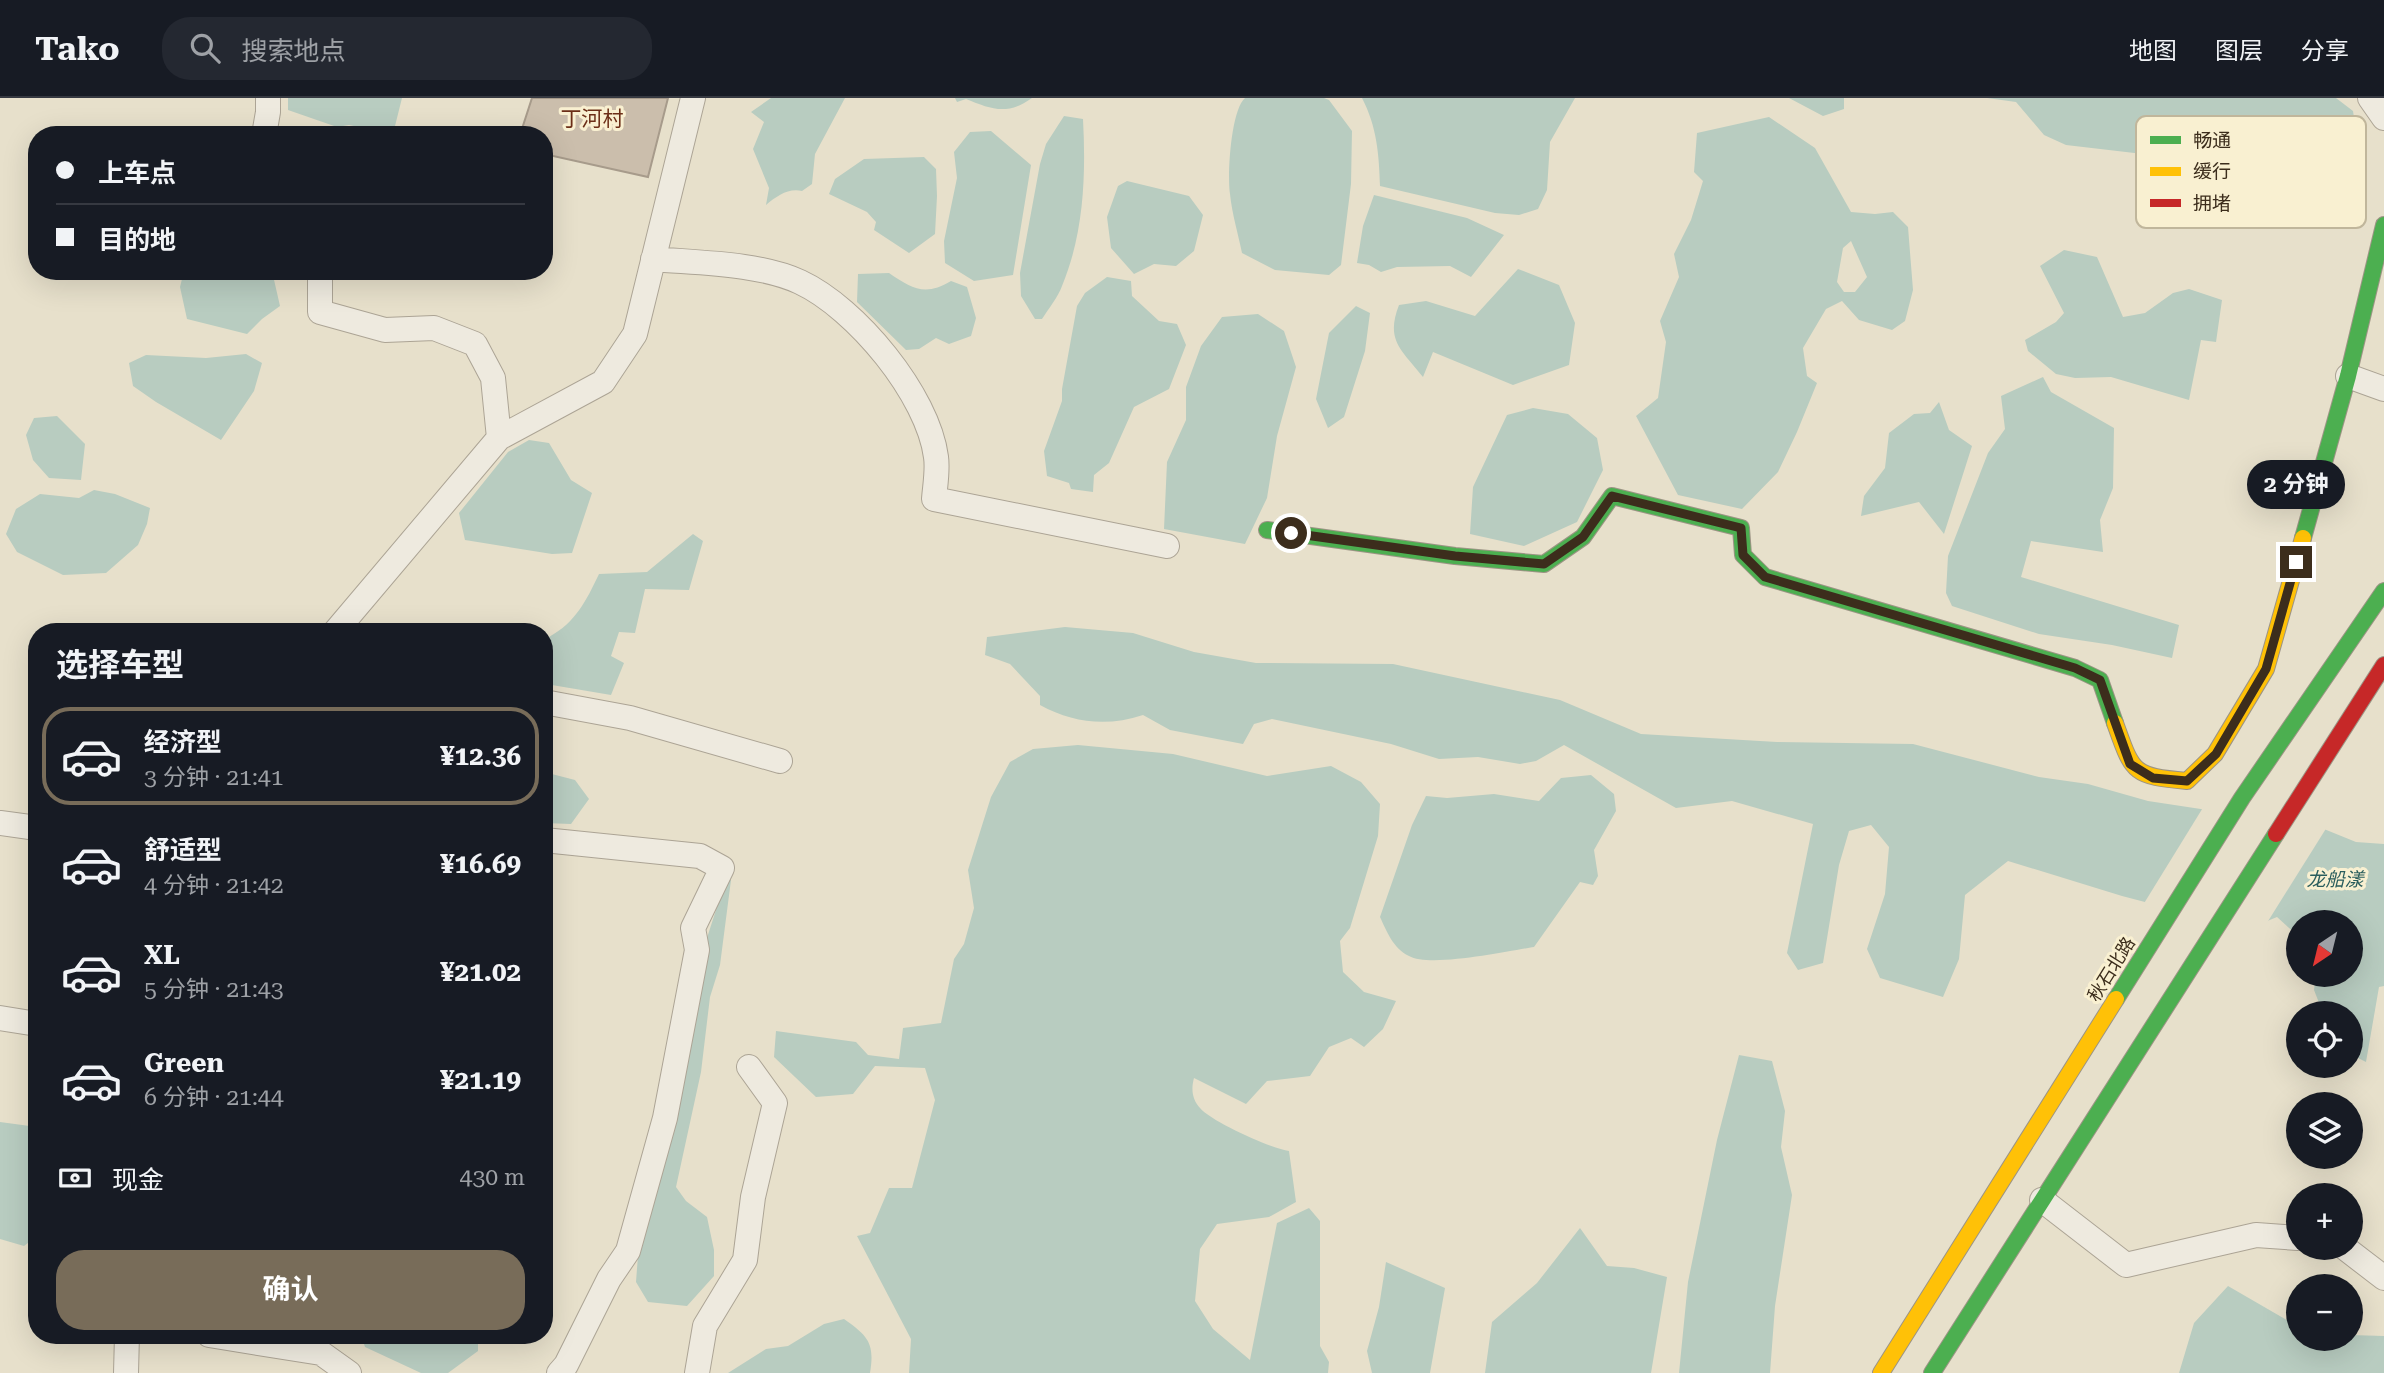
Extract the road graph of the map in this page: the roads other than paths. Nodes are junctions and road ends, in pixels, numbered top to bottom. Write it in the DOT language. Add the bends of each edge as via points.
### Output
graph roads {
  1 [pos="268,98"];
  2 [pos="693,98"];
  3 [pos="2370,98"];
  4 [pos="2384,118"];
  5 [pos="266,126"];
  6 [pos="2384,225"];
  7 [pos="653,259"];
  8 [pos="320,280"];
  9 [pos="2348,376"];
  10 [pos="2384,389"];
  11 [pos="499,438"];
  12 [pos="1267,530"];
  13 [pos="1167,546"];
  14 [pos="2384,591"];
  15 [pos="346,623"];
  16 [pos="2384,665"];
  17 [pos="553,704"];
  18 [pos="780,761"];
  19 [pos="0,823"];
  20 [pos="28,827"];
  21 [pos="553,841"];
  22 [pos="0,1018"];
  23 [pos="28,1023"];
  24 [pos="749,1067"];
  25 [pos="2042,1200"];
  26 [pos="2286,1237"];
  27 [pos="2361,1260"];
  28 [pos="2384,1278"];
  29 [pos="127,1344"];
  30 [pos="265,1344"];
  31 [pos="126,1373"];
  32 [pos="349,1373"];
  33 [pos="559,1373"];
  34 [pos="697,1373"];
  35 [pos="1881,1373"];
  36 [pos="1932,1373"];
  1 -- 5 [label="street"];
  2 -- 7 [label="street"];
  3 -- 4 [label="street"];
  6 -- 9 [label="main road"];
  7 -- 11 [label="street" via="635,334 603,382"];
  7 -- 13 [label="street" via="749,267 800,282 835,305 905,380 928,423 937,458 934,499"];
  8 -- 11 [label="street" via="320,312 385,330 434,328 475,344 493,379"];
  9 -- 10 [label="street"];
  9 -- 12 [label="main road" via="2266,669 2216,754 2187,781 2153,778 2130,764 2100,680 2075,668 1765,577 1743,555 1741,528 1612,496 1583,537 1544,564"];
  11 -- 15 [label="street"];
  14 -- 35 [label="main road, 秋石北路" via="2242,799"];
  16 -- 25 [label="main road"];
  17 -- 18 [label="street" via="630,718"];
  19 -- 20 [label="street"];
  21 -- 33 [label="street" via="700,856 722,868 693,928 697,950 665,1118 628,1251"];
  22 -- 23 [label="street"];
  24 -- 34 [label="street" via="775,1103 753,1197 745,1260 705,1326"];
  25 -- 26 [label="street" via="2126,1265 2256,1235"];
  25 -- 36 [label="main road"];
  27 -- 28 [label="street"];
  29 -- 31 [label="street"];
  30 -- 32 [label="street" via="321,1353"];
}
